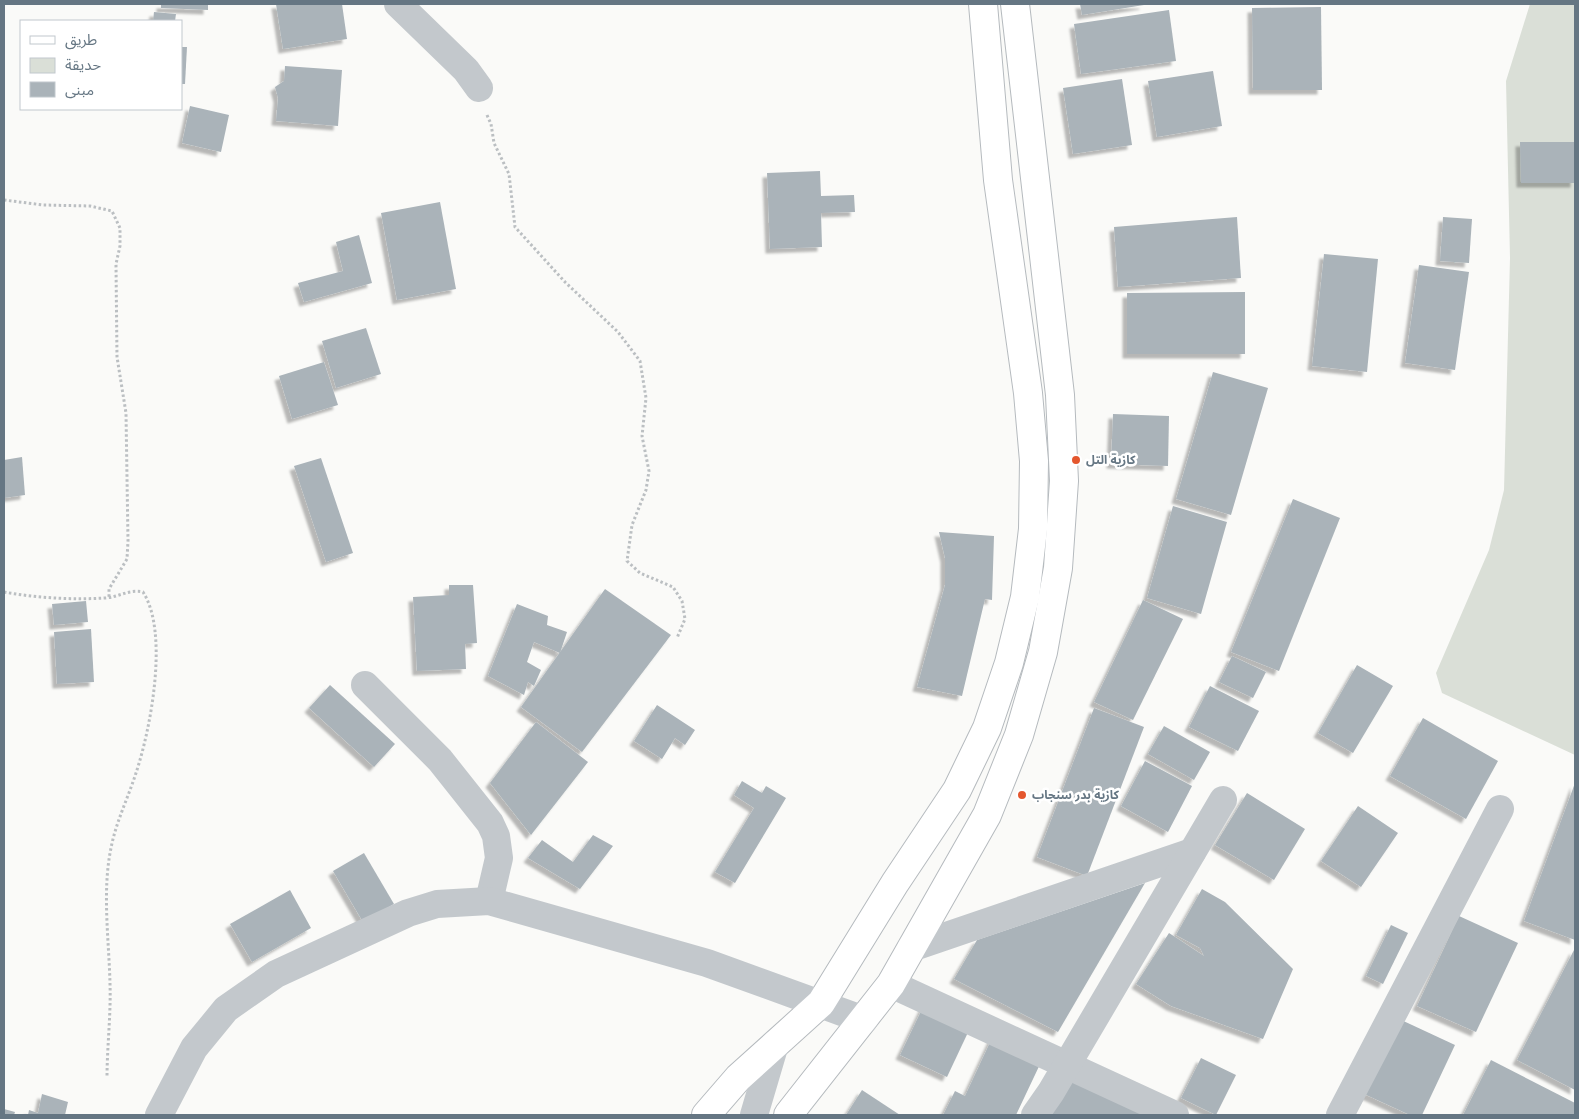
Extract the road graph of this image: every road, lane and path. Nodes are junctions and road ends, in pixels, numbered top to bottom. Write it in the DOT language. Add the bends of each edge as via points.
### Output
graph roads {
  1 [pos="398,4"];
  2 [pos="983,4"];
  3 [pos="1016,4"];
  4 [pos="479,88"];
  5 [pos="4,200"];
  6 [pos="4,592"];
  7 [pos="109,598"];
  8 [pos="677,638"];
  9 [pos="365,685"];
  10 [pos="1223,800"];
  11 [pos="1500,809"];
  12 [pos="1192,852"];
  13 [pos="489,901"];
  14 [pos="911,948"];
  15 [pos="891,984"];
  16 [pos="821,1003"];
  17 [pos="864,1020"];
  18 [pos="775,1044"];
  19 [pos="1065,1064"];
  20 [pos="107,1078"];
  21 [pos="159,1115"];
  22 [pos="706,1115"];
  23 [pos="754,1115"];
  24 [pos="788,1115"];
  25 [pos="1034,1115"];
  26 [pos="1175,1115"];
  27 [pos="1340,1115"];
  1 -- 4 [label="street" via="466,70"];
  2 -- 16 [label="main road" via="998,180 1028,393 1034,461 1033,529 1025,597 1006,673 987,728 957,790"];
  3 -- 14 [label="main road" via="1060,395 1064,482 1058,568 1043,652 1019,735 987,815"];
  4 -- 8 [label="path" via="494,143 509,174 515,227 565,282 618,332 640,361 646,398 642,436 650,471 632,524 627,561 640,573 672,587 682,601 686,619"];
  5 -- 7 [label="path" via="90,206 112,211 120,228 116,264 117,357 126,413 128,541 127,559 110,589"];
  6 -- 7 [label="path" via="50,598"];
  7 -- 20 [label="path" via="119,597 127,591 143,592 154,619 156,660 142,755 120,812 111,848 107,888 110,984"];
  9 -- 13 [label="street" via="440,760 490,823 496,836 499,858"];
  10 -- 12 [label="street"];
  11 -- 27 [label="street"];
  12 -- 14 [label="street"];
  12 -- 19 [label="street"];
  13 -- 16 [label="street" via="707,963"];
  13 -- 21 [label="street" via="437,904 408,913 276,974 226,1009 209,1028 194,1048"];
  14 -- 15 [label="main road"];
  15 -- 17 [label="main road"];
  15 -- 19 [label="street"];
  16 -- 17 [label="street"];
  16 -- 18 [label="main road"];
  17 -- 24 [label="main road"];
  18 -- 22 [label="main road" via="738,1078"];
  18 -- 23 [label="street"];
  19 -- 25 [label="street" via="1051,1092"];
  19 -- 26 [label="street"];
}
